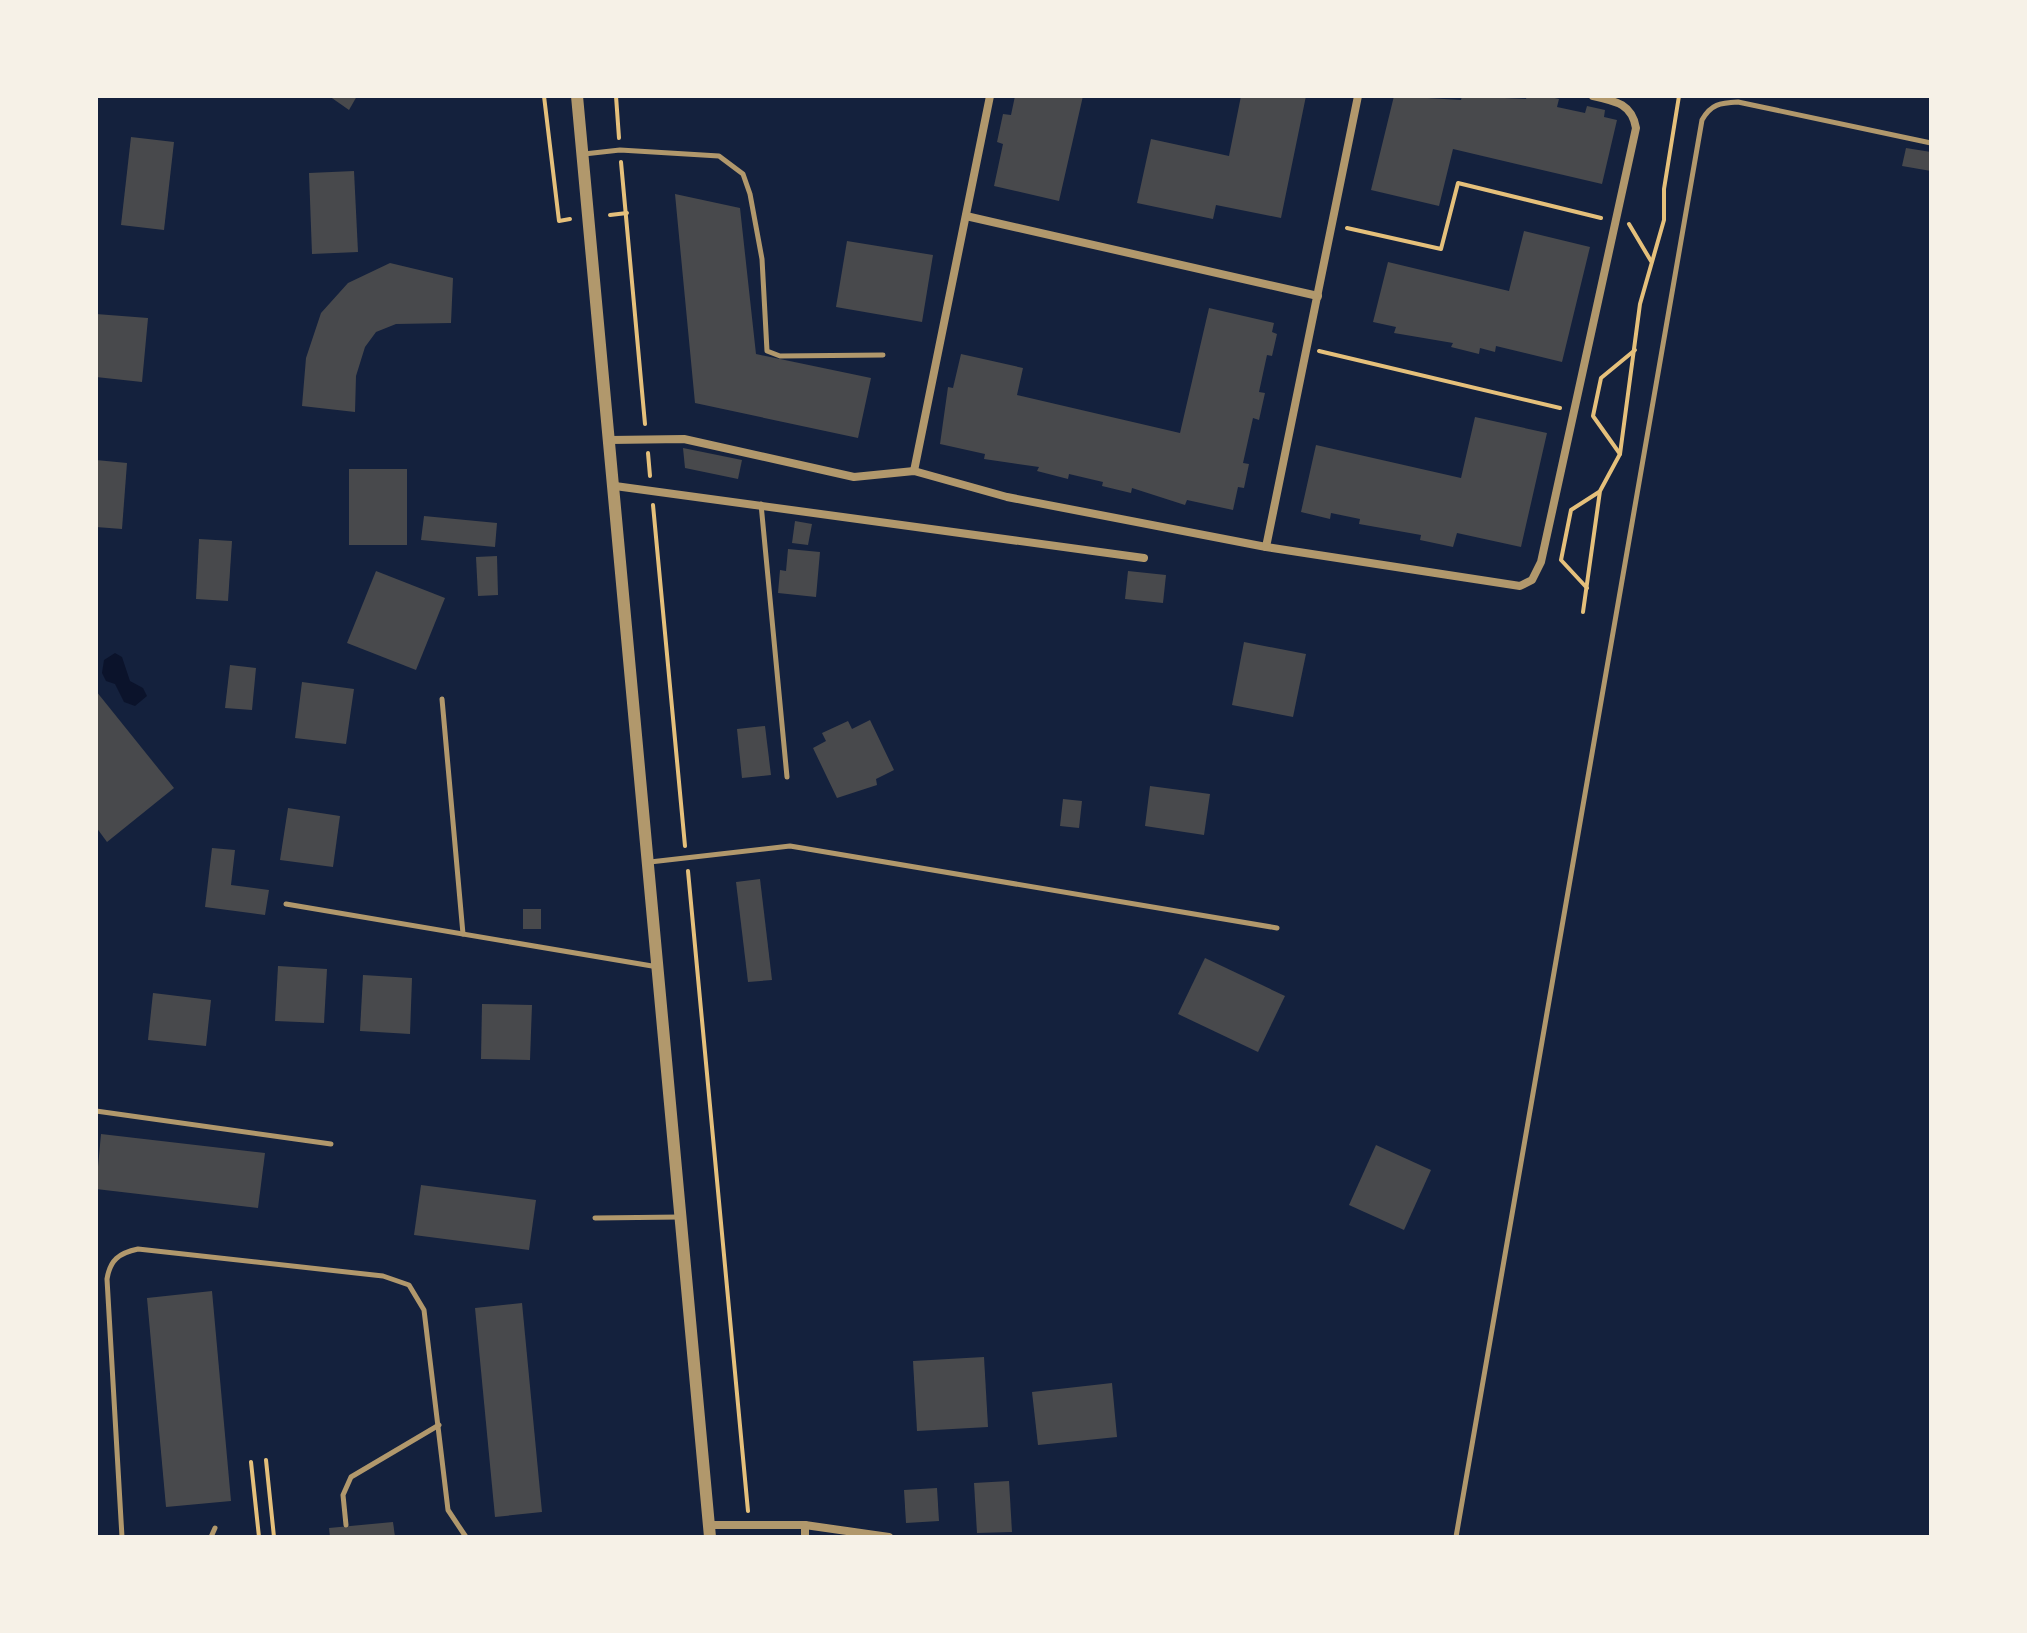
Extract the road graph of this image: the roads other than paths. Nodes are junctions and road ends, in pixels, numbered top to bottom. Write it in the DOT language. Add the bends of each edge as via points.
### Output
graph roads {
  1 [pos="577,96"];
  2 [pos="990,96"];
  3 [pos="1358,96"];
  4 [pos="1593,96"];
  5 [pos="1931,143"];
  6 [pos="583,154"];
  7 [pos="966,216"];
  8 [pos="1318,296"];
  9 [pos="883,355"];
  10 [pos="610,440"];
  11 [pos="914,471"];
  12 [pos="615,486"];
  13 [pos="761,504"];
  14 [pos="1266,547"];
  15 [pos="1144,558"];
  16 [pos="442,699"];
  17 [pos="787,777"];
  18 [pos="649,862"];
  19 [pos="286,904"];
  20 [pos="1277,928"];
  21 [pos="463,934"];
  22 [pos="659,967"];
  23 [pos="96,1111"];
  24 [pos="331,1144"];
  25 [pos="681,1217"];
  26 [pos="595,1218"];
  27 [pos="439,1425"];
  28 [pos="346,1525"];
  29 [pos="805,1525"];
  30 [pos="215,1528"];
  31 [pos="709,1531"];
  32 [pos="122,1537"];
  33 [pos="211,1537"];
  34 [pos="466,1537"];
  35 [pos="805,1537"];
  36 [pos="889,1537"];
  37 [pos="1456,1537"];
  1 -- 6 [label="street"];
  2 -- 7 [label="street"];
  3 -- 8 [label="street"];
  4 -- 14 [label="street" via="1626,105 1636,128 1541,562 1532,580 1520,586"];
  5 -- 37 [label="lane" via="1738,102 1718,103 1702,120"];
  6 -- 9 [label="lane" via="620,150 719,156 743,174 762,259 767,351 780,356"];
  6 -- 10 [label="street"];
  7 -- 8 [label="street"];
  7 -- 11 [label="street"];
  8 -- 14 [label="street"];
  10 -- 11 [label="street" via="684,439 854,477"];
  10 -- 12 [label="street"];
  11 -- 14 [label="street" via="1007,497"];
  12 -- 13 [label="street"];
  12 -- 18 [label="street"];
  13 -- 15 [label="street"];
  13 -- 17 [label="lane"];
  16 -- 21 [label="lane"];
  18 -- 20 [label="lane" via="790,846"];
  18 -- 22 [label="street"];
  19 -- 21 [label="lane"];
  21 -- 22 [label="lane"];
  22 -- 25 [label="street"];
  23 -- 24 [label="lane"];
  25 -- 26 [label="lane"];
  25 -- 31 [label="street"];
  27 -- 28 [label="lane" via="351,1477 343,1495"];
  27 -- 32 [label="lane" via="424,1310 409,1285 367,1274 138,1249 124,1252 110,1264 107,1279"];
  27 -- 34 [label="lane" via="448,1510"];
  29 -- 31 [label="street"];
  29 -- 35 [label="street"];
  29 -- 36 [label="street"];
  30 -- 33 [label="lane"];
}
